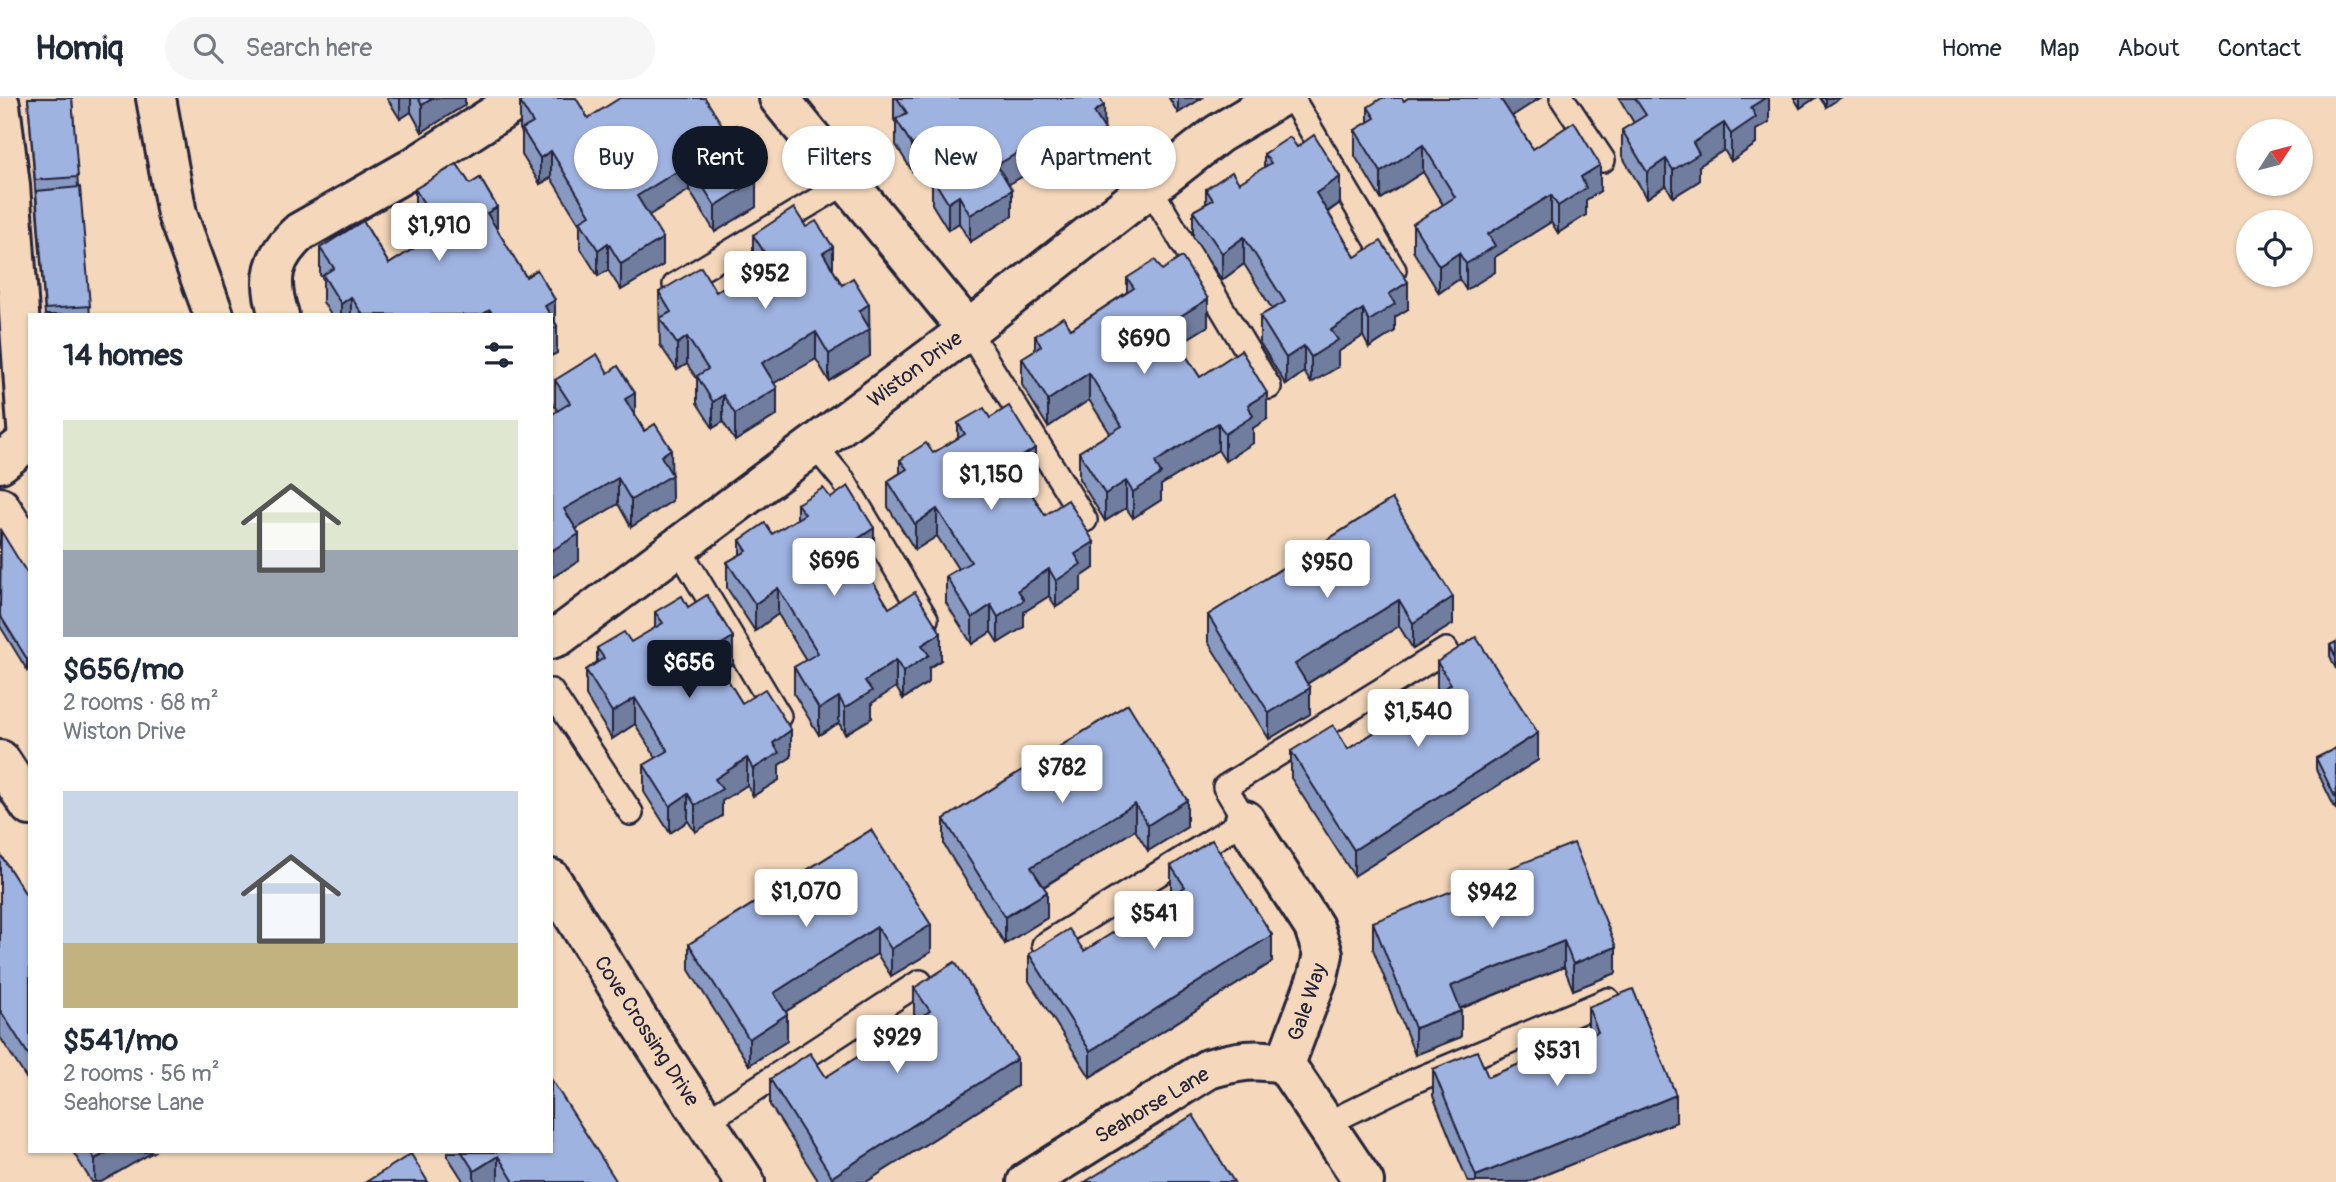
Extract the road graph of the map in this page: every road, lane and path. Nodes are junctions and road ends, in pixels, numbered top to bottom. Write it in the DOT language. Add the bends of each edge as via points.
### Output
graph roads {
  1 [pos="156,98"];
  2 [pos="521,98"];
  3 [pos="779,98"];
  4 [pos="1278,98"];
  5 [pos="1292,98"];
  6 [pos="1562,98"];
  7 [pos="0,106"];
  8 [pos="802,126"];
  9 [pos="1603,160"];
  10 [pos="1176,167"];
  11 [pos="835,189"];
  12 [pos="853,189"];
  13 [pos="1149,189"];
  14 [pos="1151,189"];
  15 [pos="665,290"];
  16 [pos="1406,290"];
  17 [pos="213,313"];
  18 [pos="278,313"];
  19 [pos="968,330"];
  20 [pos="1269,387"];
  21 [pos="814,445"];
  22 [pos="0,464"];
  23 [pos="0,507"];
  24 [pos="1085,520"];
  25 [pos="678,547"];
  26 [pos="28,551"];
  27 [pos="933,631"];
  28 [pos="553,638"];
  29 [pos="1446,650"];
  30 [pos="553,694"];
  31 [pos="780,718"];
  32 [pos="0,760"];
  33 [pos="28,803"];
  34 [pos="631,813"];
  35 [pos="1245,820"];
  36 [pos="553,882"];
  37 [pos="1036,950"];
  38 [pos="920,982"];
  39 [pos="1608,1000"];
  40 [pos="1286,1064"];
  41 [pos="705,1122"];
  42 [pos="1326,1124"];
  43 [pos="745,1182"];
  44 [pos="1027,1182"];
  45 [pos="1364,1182"];
  1 -- 17 [label="street" via="177,214"];
  2 -- 18 [label="street" via="287,243 272,276"];
  3 -- 8 [label="street"];
  4 -- 10 [label="street, Wiston Drive" via="1218,134"];
  5 -- 16 [label="lane"];
  6 -- 9 [label="lane"];
  7 -- 22 [label="street" via="28,442"];
  11 -- 15 [label="lane"];
  12 -- 19 [label="street"];
  13 -- 19 [label="street, Wiston Drive"];
  14 -- 20 [label="lane"];
  19 -- 21 [label="street, Wiston Drive"];
  19 -- 24 [label="lane"];
  21 -- 25 [label="street, Wiston Drive"];
  21 -- 27 [label="lane" via="843,480"];
  23 -- 26 [label="street"];
  25 -- 28 [label="street, Wiston Drive"];
  25 -- 31 [label="lane"];
  29 -- 35 [label="lane" via="1225,787"];
  30 -- 34 [label="lane"];
  32 -- 33 [label="street"];
  35 -- 37 [label="lane"];
  35 -- 40 [label="street, Gale Way" via="1314,926 1324,954"];
  36 -- 41 [label="street, Cove Crossing Drive"];
  38 -- 41 [label="lane"];
  39 -- 42 [label="lane" via="1414,1081"];
  40 -- 42 [label="street, Gale Way"];
  40 -- 44 [label="street, Seahorse Lane" via="1240,1060 1208,1069"];
  41 -- 43 [label="street, Cove Crossing Drive"];
  42 -- 45 [label="street, Gale Way"];
}
